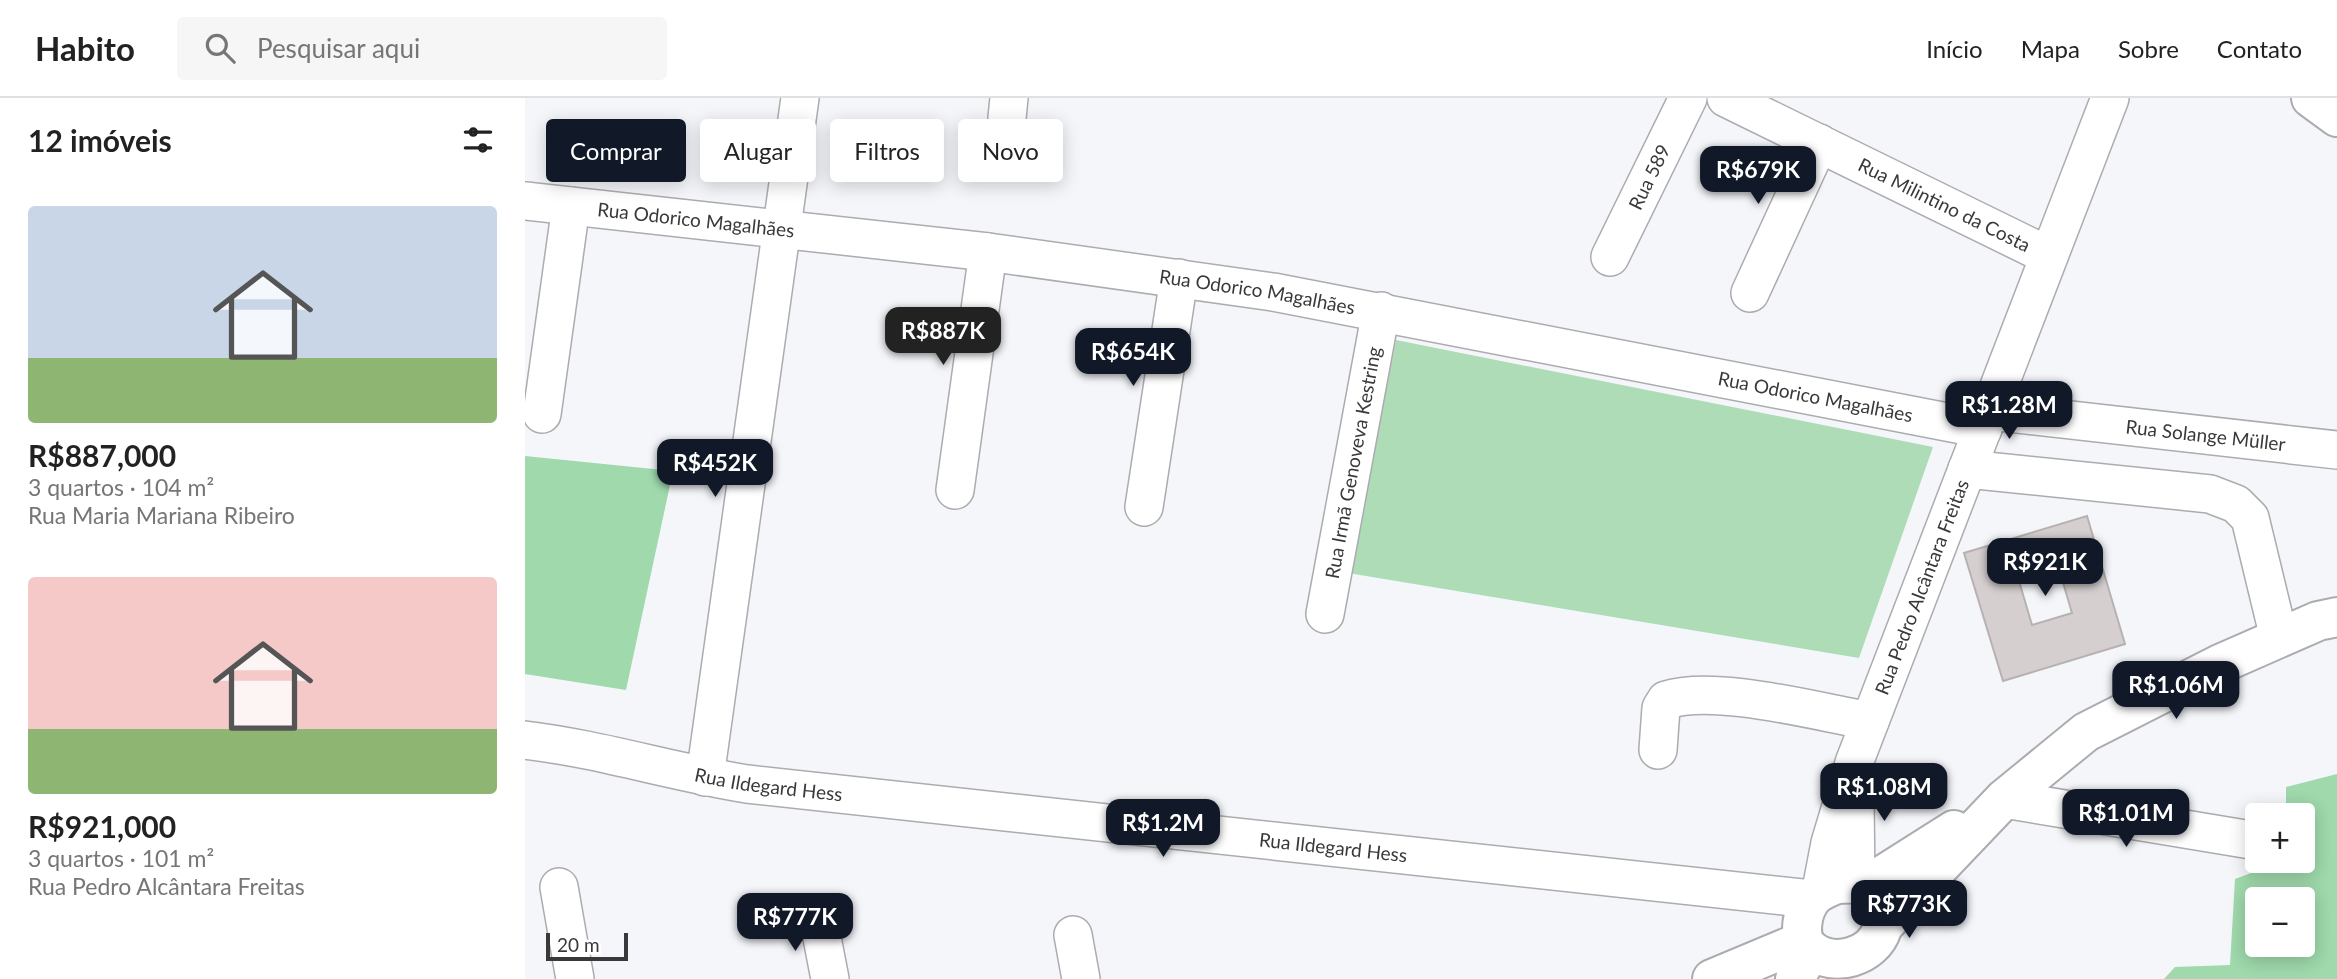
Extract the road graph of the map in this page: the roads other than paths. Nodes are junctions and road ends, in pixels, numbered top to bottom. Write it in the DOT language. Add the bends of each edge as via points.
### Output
graph roads {
  1 [pos="800,98"];
  2 [pos="1688,98"];
  3 [pos="1726,98"];
  4 [pos="2110,98"];
  5 [pos="2311,98"];
  6 [pos="2337,117"];
  7 [pos="1819,143"];
  8 [pos="525,201"];
  9 [pos="571,206"];
  10 [pos="782,229"];
  11 [pos="988,252"];
  12 [pos="2049,256"];
  13 [pos="1610,257"];
  14 [pos="1178,278"];
  15 [pos="1750,293"];
  16 [pos="1381,311"];
  17 [pos="542,414"];
  18 [pos="1986,420"];
  19 [pos="2337,450"];
  20 [pos="1968,468"];
  21 [pos="955,490"];
  22 [pos="1144,507"];
  23 [pos="1325,614"];
  24 [pos="2337,617"];
  25 [pos="2279,638"];
  26 [pos="1870,721"];
  27 [pos="525,740"];
  28 [pos="1658,750"];
  29 [pos="705,777"];
  30 [pos="2004,799"];
  31 [pos="2245,839"];
  32 [pos="559,887"];
  33 [pos="1838,890"];
  34 [pos="818,917"];
  35 [pos="1883,926"];
  36 [pos="1073,935"];
  37 [pos="1813,961"];
  38 [pos="575,979"];
  39 [pos="829,979"];
  40 [pos="1081,979"];
  41 [pos="1712,979"];
  1 -- 10 [label="street"];
  2 -- 13 [label="street, Rua 589"];
  3 -- 7 [label="street, Rua Milintino da Costa"];
  4 -- 12 [label="street, Rua Pedro Alcântara Freitas"];
  5 -- 6 [label="main road"];
  7 -- 12 [label="street, Rua Milintino da Costa"];
  7 -- 15 [label="street"];
  8 -- 9 [label="street, Rua Odorico Magalhães"];
  9 -- 10 [label="street, Rua Odorico Magalhães"];
  9 -- 17 [label="street"];
  10 -- 11 [label="street, Rua Odorico Magalhães"];
  10 -- 29 [label="street"];
  11 -- 14 [label="street, Rua Odorico Magalhães"];
  11 -- 21 [label="street"];
  12 -- 18 [label="street, Rua Pedro Alcântara Freitas"];
  14 -- 16 [label="street, Rua Odorico Magalhães"];
  14 -- 22 [label="street"];
  16 -- 18 [label="street, Rua Odorico Magalhães"];
  16 -- 23 [label="street, Rua Irmã Genoveva Kestring"];
  18 -- 19 [label="street, Rua Solange Müller"];
  18 -- 20 [label="street, Rua Pedro Alcântara Freitas"];
  20 -- 25 [label="street" via="2210,494 2236,504 2250,518"];
  20 -- 26 [label="street, Rua Pedro Alcântara Freitas"];
  24 -- 25 [label="main road"];
  25 -- 30 [label="main road" via="2086,732"];
  26 -- 28 [label="street" via="1755,700 1681,695 1666,699 1661,708"];
  26 -- 33 [label="street, Rua Pedro Alcântara Freitas" via="1854,763"];
  27 -- 29 [label="street, Rua Ildegard Hess"];
  29 -- 33 [label="street, Rua Ildegard Hess" via="808,791"];
  30 -- 31 [label="street"];
  30 -- 33 [label="main road"];
  30 -- 35 [label="main road"];
  32 -- 38 [label="street"];
  33 -- 35 [label="main road" via="1879,904"];
  33 -- 37 [label="main road" via="1803,920"];
  34 -- 39 [label="street"];
  35 -- 37 [label="main road" via="1875,943 1861,955"];
  36 -- 40 [label="street"];
  37 -- 41 [label="main road"];
}
